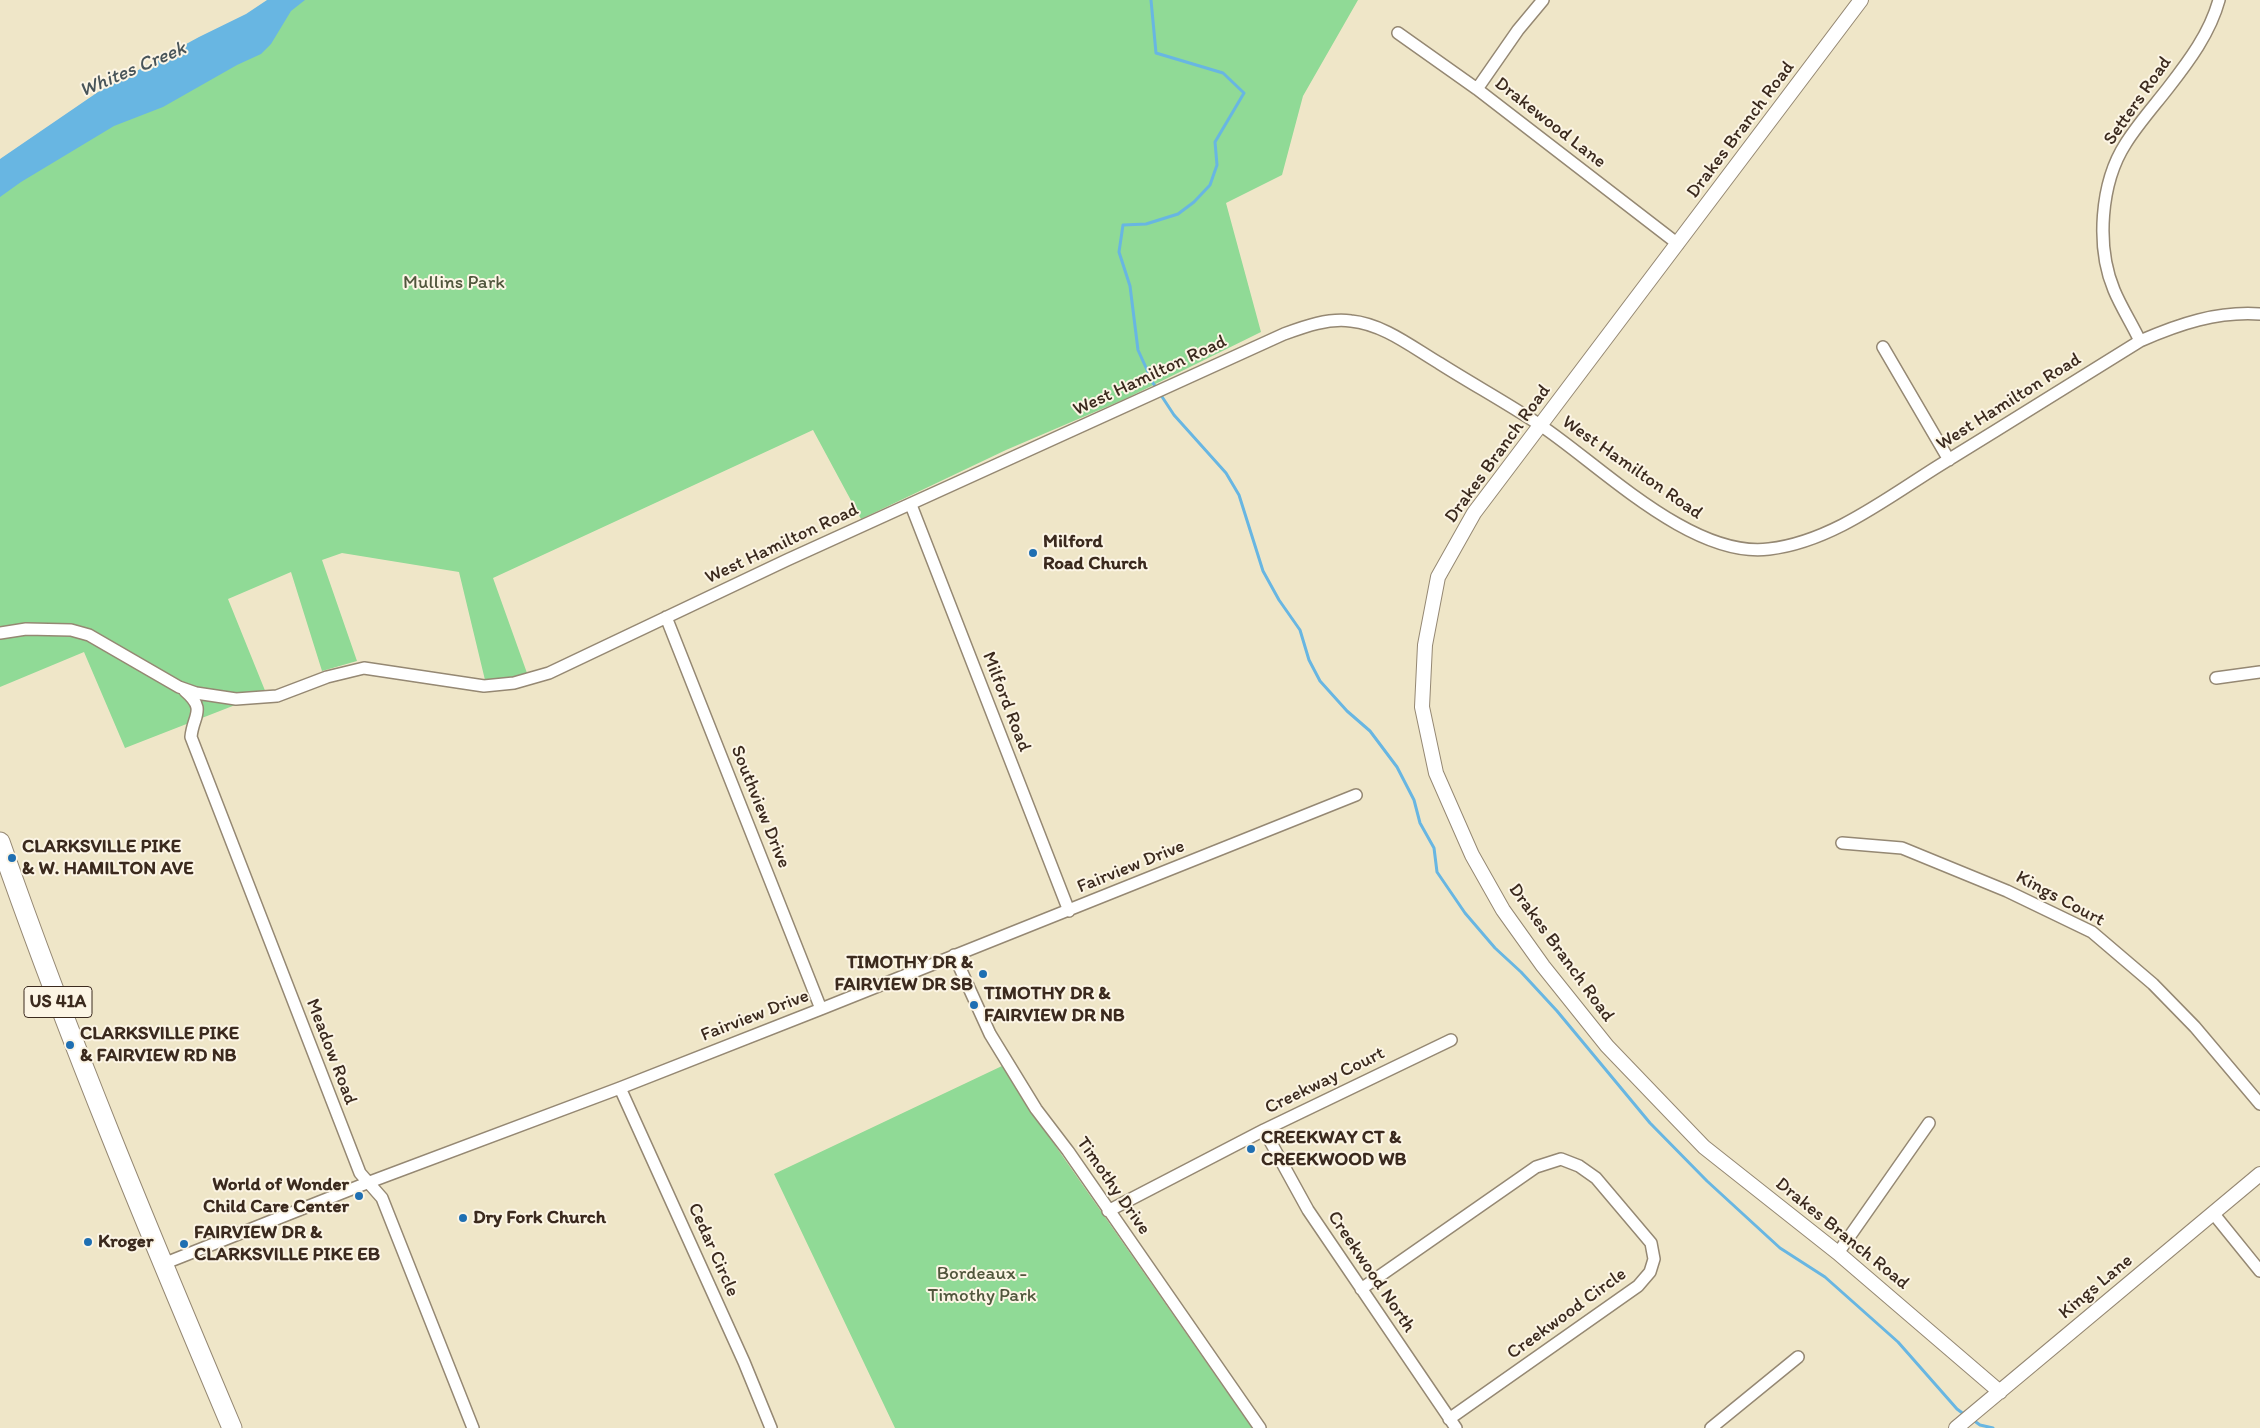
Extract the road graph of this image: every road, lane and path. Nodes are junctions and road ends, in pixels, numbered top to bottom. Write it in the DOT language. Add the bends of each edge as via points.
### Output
graph roads {
  1 [pos="1543,0"];
  2 [pos="1862,0"];
  3 [pos="2219,0"];
  4 [pos="1398,33"];
  5 [pos="1477,88"];
  6 [pos="1678,244"];
  7 [pos="2260,314"];
  8 [pos="2140,341"];
  9 [pos="1884,347"];
  10 [pos="1541,426"];
  11 [pos="1949,460"];
  12 [pos="911,505"];
  13 [pos="666,617"];
  14 [pos="0,633"];
  15 [pos="2260,672"];
  16 [pos="2216,678"];
  17 [pos="179,687"];
  18 [pos="1356,795"];
  19 [pos="0,842"];
  20 [pos="1842,843"];
  21 [pos="1069,911"];
  22 [pos="954,955"];
  23 [pos="821,1009"];
  24 [pos="1451,1040"];
  25 [pos="620,1088"];
  26 [pos="2260,1104"];
  27 [pos="1930,1123"];
  28 [pos="1264,1130"];
  29 [pos="2260,1174"];
  30 [pos="367,1182"];
  31 [pos="1108,1210"];
  32 [pos="2213,1213"];
  33 [pos="1838,1253"];
  34 [pos="163,1264"];
  35 [pos="2260,1270"];
  36 [pos="1361,1289"];
  37 [pos="1798,1356"];
  38 [pos="2000,1392"];
  39 [pos="1452,1423"];
  40 [pos="232,1428"];
  41 [pos="473,1428"];
  42 [pos="771,1428"];
  43 [pos="1260,1428"];
  44 [pos="1711,1428"];
  45 [pos="1956,1428"];
  1 -- 5 [label="street"];
  2 -- 6 [label="street, Drakes Branch Road"];
  3 -- 8 [label="street, Setters Road" via="2206,34 2125,144 2110,180 2103,211 2103,249 2114,290"];
  4 -- 5 [label="street, Drakewood Lane"];
  5 -- 6 [label="street, Drakewood Lane"];
  6 -- 10 [label="street, Drakes Branch Road"];
  7 -- 8 [label="street, West Hamilton Road" via="2211,317 2181,324"];
  8 -- 11 [label="street, West Hamilton Road"];
  9 -- 11 [label="street"];
  10 -- 11 [label="street, West Hamilton Road" via="1668,518 1703,537 1740,548 1766,550 1805,541 1862,513"];
  10 -- 12 [label="street, West Hamilton Road" via="1369,324 1329,321 1301,328"];
  10 -- 33 [label="street, Drakes Branch Road" via="1474,513 1438,577 1425,645 1422,707 1436,773 1472,855 1503,910 1607,1046 1704,1147"];
  12 -- 13 [label="street, West Hamilton Road"];
  12 -- 21 [label="street, Milford Road"];
  13 -- 17 [label="street, West Hamilton Road" via="549,673 514,683 484,686 364,668 327,677 277,696 236,699"];
  13 -- 23 [label="street, Southview Drive"];
  14 -- 17 [label="street, West Hamilton Road" via="26,629 72,630 89,636"];
  15 -- 16 [label="street"];
  17 -- 30 [label="street, Meadow Road" via="194,699 198,708 191,737 360,1173"];
  18 -- 21 [label="street, Fairview Drive"];
  19 -- 34 [label="main road, US 41A" via="41,957"];
  20 -- 26 [label="street, Kings Court" via="1902,848 2007,891 2092,932 2153,984 2195,1027"];
  21 -- 22 [label="street, Fairview Drive"];
  22 -- 23 [label="street, Fairview Drive"];
  22 -- 31 [label="street, Timothy Drive" via="990,1034 1036,1109"];
  23 -- 25 [label="street, Fairview Drive"];
  24 -- 28 [label="street, Creekway Court"];
  25 -- 30 [label="street, Fairview Drive"];
  25 -- 42 [label="street, Cedar Circle"];
  27 -- 33 [label="street"];
  28 -- 31 [label="street, Creekway Court"];
  28 -- 36 [label="street, Creekwood North" via="1308,1210"];
  29 -- 32 [label="street, Kings Lane"];
  30 -- 34 [label="street, Fairview Drive"];
  30 -- 41 [label="street, Meadow Road" via="382,1198"];
  31 -- 43 [label="street, Timothy Drive"];
  32 -- 35 [label="street"];
  32 -- 38 [label="street, Kings Lane"];
  33 -- 38 [label="street, Drakes Branch Road"];
  34 -- 40 [label="main road, US 41A"];
  36 -- 39 [label="street, Creekwood North"];
  36 -- 39 [label="street, Creekwood Circle" via="1536,1167 1561,1159 1596,1178 1651,1243 1654,1258 1650,1272 1638,1286"];
  37 -- 44 [label="street"];
  38 -- 45 [label="street, Kings Lane"];
}
